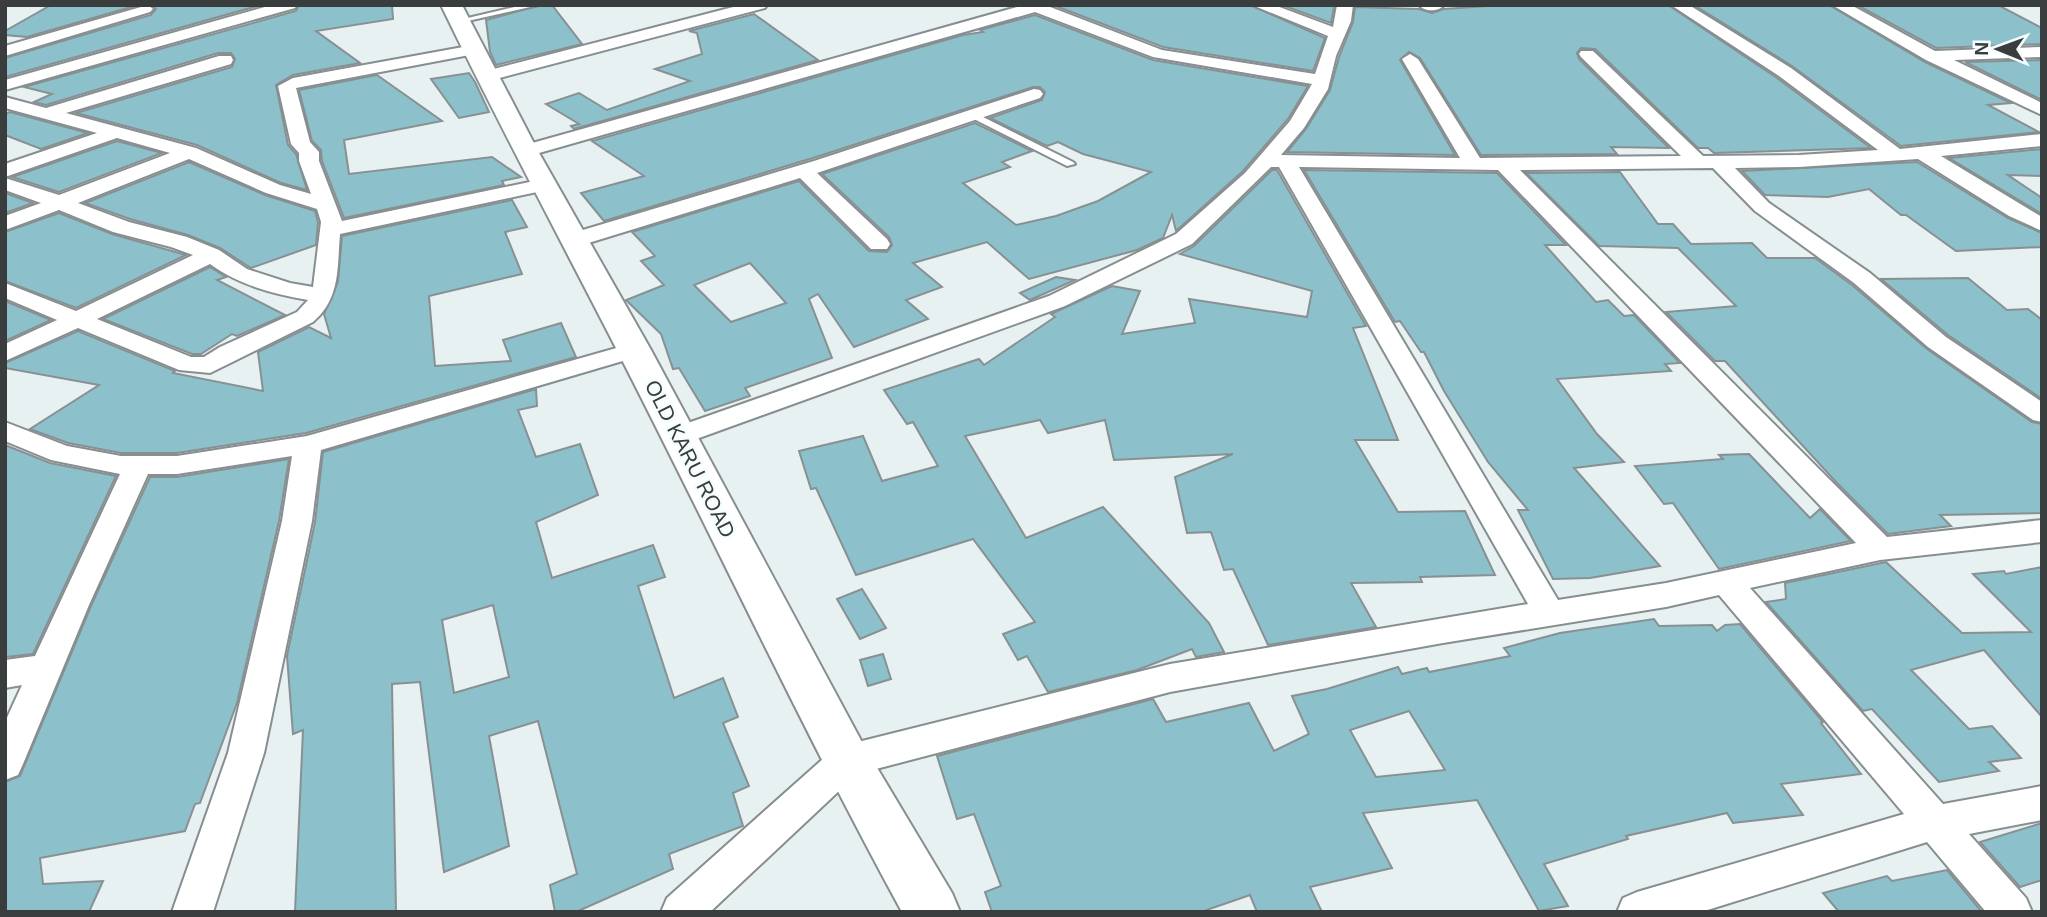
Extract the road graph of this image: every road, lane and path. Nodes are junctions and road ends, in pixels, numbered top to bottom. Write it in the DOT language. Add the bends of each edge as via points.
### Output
graph roads {
  1 [pos="96,5"];
  2 [pos="290,5"];
  3 [pos="536,5"];
  4 [pos="760,5"];
  5 [pos="1259,5"];
  6 [pos="1345,5"];
  7 [pos="1426,5"];
  8 [pos="1437,5"];
  9 [pos="1678,5"];
  10 [pos="1839,5"];
  11 [pos="1033,6"];
  12 [pos="145,9"];
  13 [pos="114,18"];
  14 [pos="1337,34"];
  15 [pos="468,38"];
  16 [pos="5,51"];
  17 [pos="2042,52"];
  18 [pos="1587,54"];
  19 [pos="1932,57"];
  20 [pos="1410,59"];
  21 [pos="225,60"];
  22 [pos="1321,80"];
  23 [pos="5,85"];
  24 [pos="1034,94"];
  25 [pos="5,102"];
  26 [pos="2042,110"];
  27 [pos="50,112"];
  28 [pos="973,115"];
  29 [pos="117,132"];
  30 [pos="2042,140"];
  31 [pos="525,151"];
  32 [pos="190,152"];
  33 [pos="1921,152"];
  34 [pos="1896,155"];
  35 [pos="1277,162"];
  36 [pos="1708,162"];
  37 [pos="1070,164"];
  38 [pos="1474,164"];
  39 [pos="1503,164"];
  40 [pos="803,170"];
  41 [pos="5,171"];
  42 [pos="5,184"];
  43 [pos="544,185"];
  44 [pos="59,204"];
  45 [pos="326,205"];
  46 [pos="5,224"];
  47 [pos="2042,225"];
  48 [pos="329,230"];
  49 [pos="574,240"];
  50 [pos="879,244"];
  51 [pos="211,255"];
  52 [pos="5,290"];
  53 [pos="321,295"];
  54 [pos="77,321"];
  55 [pos="634,350"];
  56 [pos="5,354"];
  57 [pos="2042,414"];
  58 [pos="5,432"];
  59 [pos="678,436"];
  60 [pos="308,445"];
  61 [pos="138,465"];
  62 [pos="2039,534"];
  63 [pos="1880,549"];
  64 [pos="1726,582"];
  65 [pos="1550,614"];
  66 [pos="47,667"];
  67 [pos="5,674"];
  68 [pos="846,761"];
  69 [pos="5,764"];
  70 [pos="2042,803"];
  71 [pos="1933,823"];
  72 [pos="192,912"];
  73 [pos="681,912"];
  74 [pos="932,912"];
  75 [pos="1637,912"];
  76 [pos="2012,912"];
  1 -- 13 [label="street"];
  2 -- 23 [label="street"];
  3 -- 15 [label="lane"];
  4 -- 15 [label="street"];
  5 -- 14 [label="street"];
  6 -- 14 [label="street"];
  7 -- 8 [label="street"];
  9 -- 34 [label="street" via="1785,72"];
  10 -- 19 [label="street"];
  11 -- 22 [label="street" via="1159,54"];
  11 -- 31 [label="street"];
  12 -- 13 [label="street"];
  13 -- 16 [label="street"];
  14 -- 22 [label="street"];
  15 -- 31 [label="main road, OLD KARU ROAD"];
  15 -- 45 [label="street" via="287,86 301,144 309,152"];
  17 -- 19 [label="street"];
  18 -- 36 [label="street"];
  19 -- 26 [label="street"];
  20 -- 38 [label="street"];
  21 -- 27 [label="street"];
  22 -- 35 [label="street"];
  24 -- 28 [label="street"];
  25 -- 27 [label="street"];
  27 -- 29 [label="street"];
  28 -- 37 [label="lane"];
  28 -- 40 [label="street"];
  29 -- 32 [label="street"];
  29 -- 41 [label="street"];
  30 -- 33 [label="street"];
  31 -- 43 [label="main road, OLD KARU ROAD"];
  32 -- 44 [label="street"];
  32 -- 45 [label="street" via="273,189"];
  33 -- 34 [label="street"];
  33 -- 47 [label="street"];
  34 -- 36 [label="street"];
  35 -- 38 [label="street"];
  35 -- 59 [label="street" via="1184,239 1057,302"];
  35 -- 65 [label="street"];
  36 -- 39 [label="street"];
  36 -- 57 [label="street" via="1862,278 1937,342"];
  38 -- 39 [label="street"];
  39 -- 63 [label="street"];
  40 -- 49 [label="street"];
  40 -- 50 [label="street"];
  42 -- 44 [label="street"];
  43 -- 48 [label="street"];
  43 -- 49 [label="main road, OLD KARU ROAD"];
  44 -- 46 [label="street"];
  44 -- 51 [label="street"];
  45 -- 48 [label="street" via="332,222"];
  48 -- 53 [label="street"];
  49 -- 55 [label="main road, OLD KARU ROAD"];
  51 -- 53 [label="street" via="239,274"];
  51 -- 54 [label="street"];
  52 -- 54 [label="street"];
  53 -- 54 [label="street" via="315,311 209,365 188,365"];
  54 -- 56 [label="street"];
  55 -- 59 [label="main road, OLD KARU ROAD"];
  55 -- 60 [label="street"];
  58 -- 61 [label="street" via="61,454"];
  59 -- 68 [label="main road, OLD KARU ROAD"];
  60 -- 61 [label="street" via="177,465"];
  60 -- 72 [label="street" via="297,521 246,753"];
  61 -- 66 [label="street"];
  62 -- 63 [label="street"];
  63 -- 64 [label="street"];
  64 -- 65 [label="street"];
  64 -- 71 [label="street"];
  65 -- 68 [label="street" via="1170,678"];
  66 -- 67 [label="street"];
  66 -- 69 [label="street"];
  68 -- 73 [label="street"];
  68 -- 74 [label="main road, OLD KARU ROAD"];
  70 -- 71 [label="street"];
  71 -- 75 [label="street"];
  71 -- 76 [label="street"];
}
